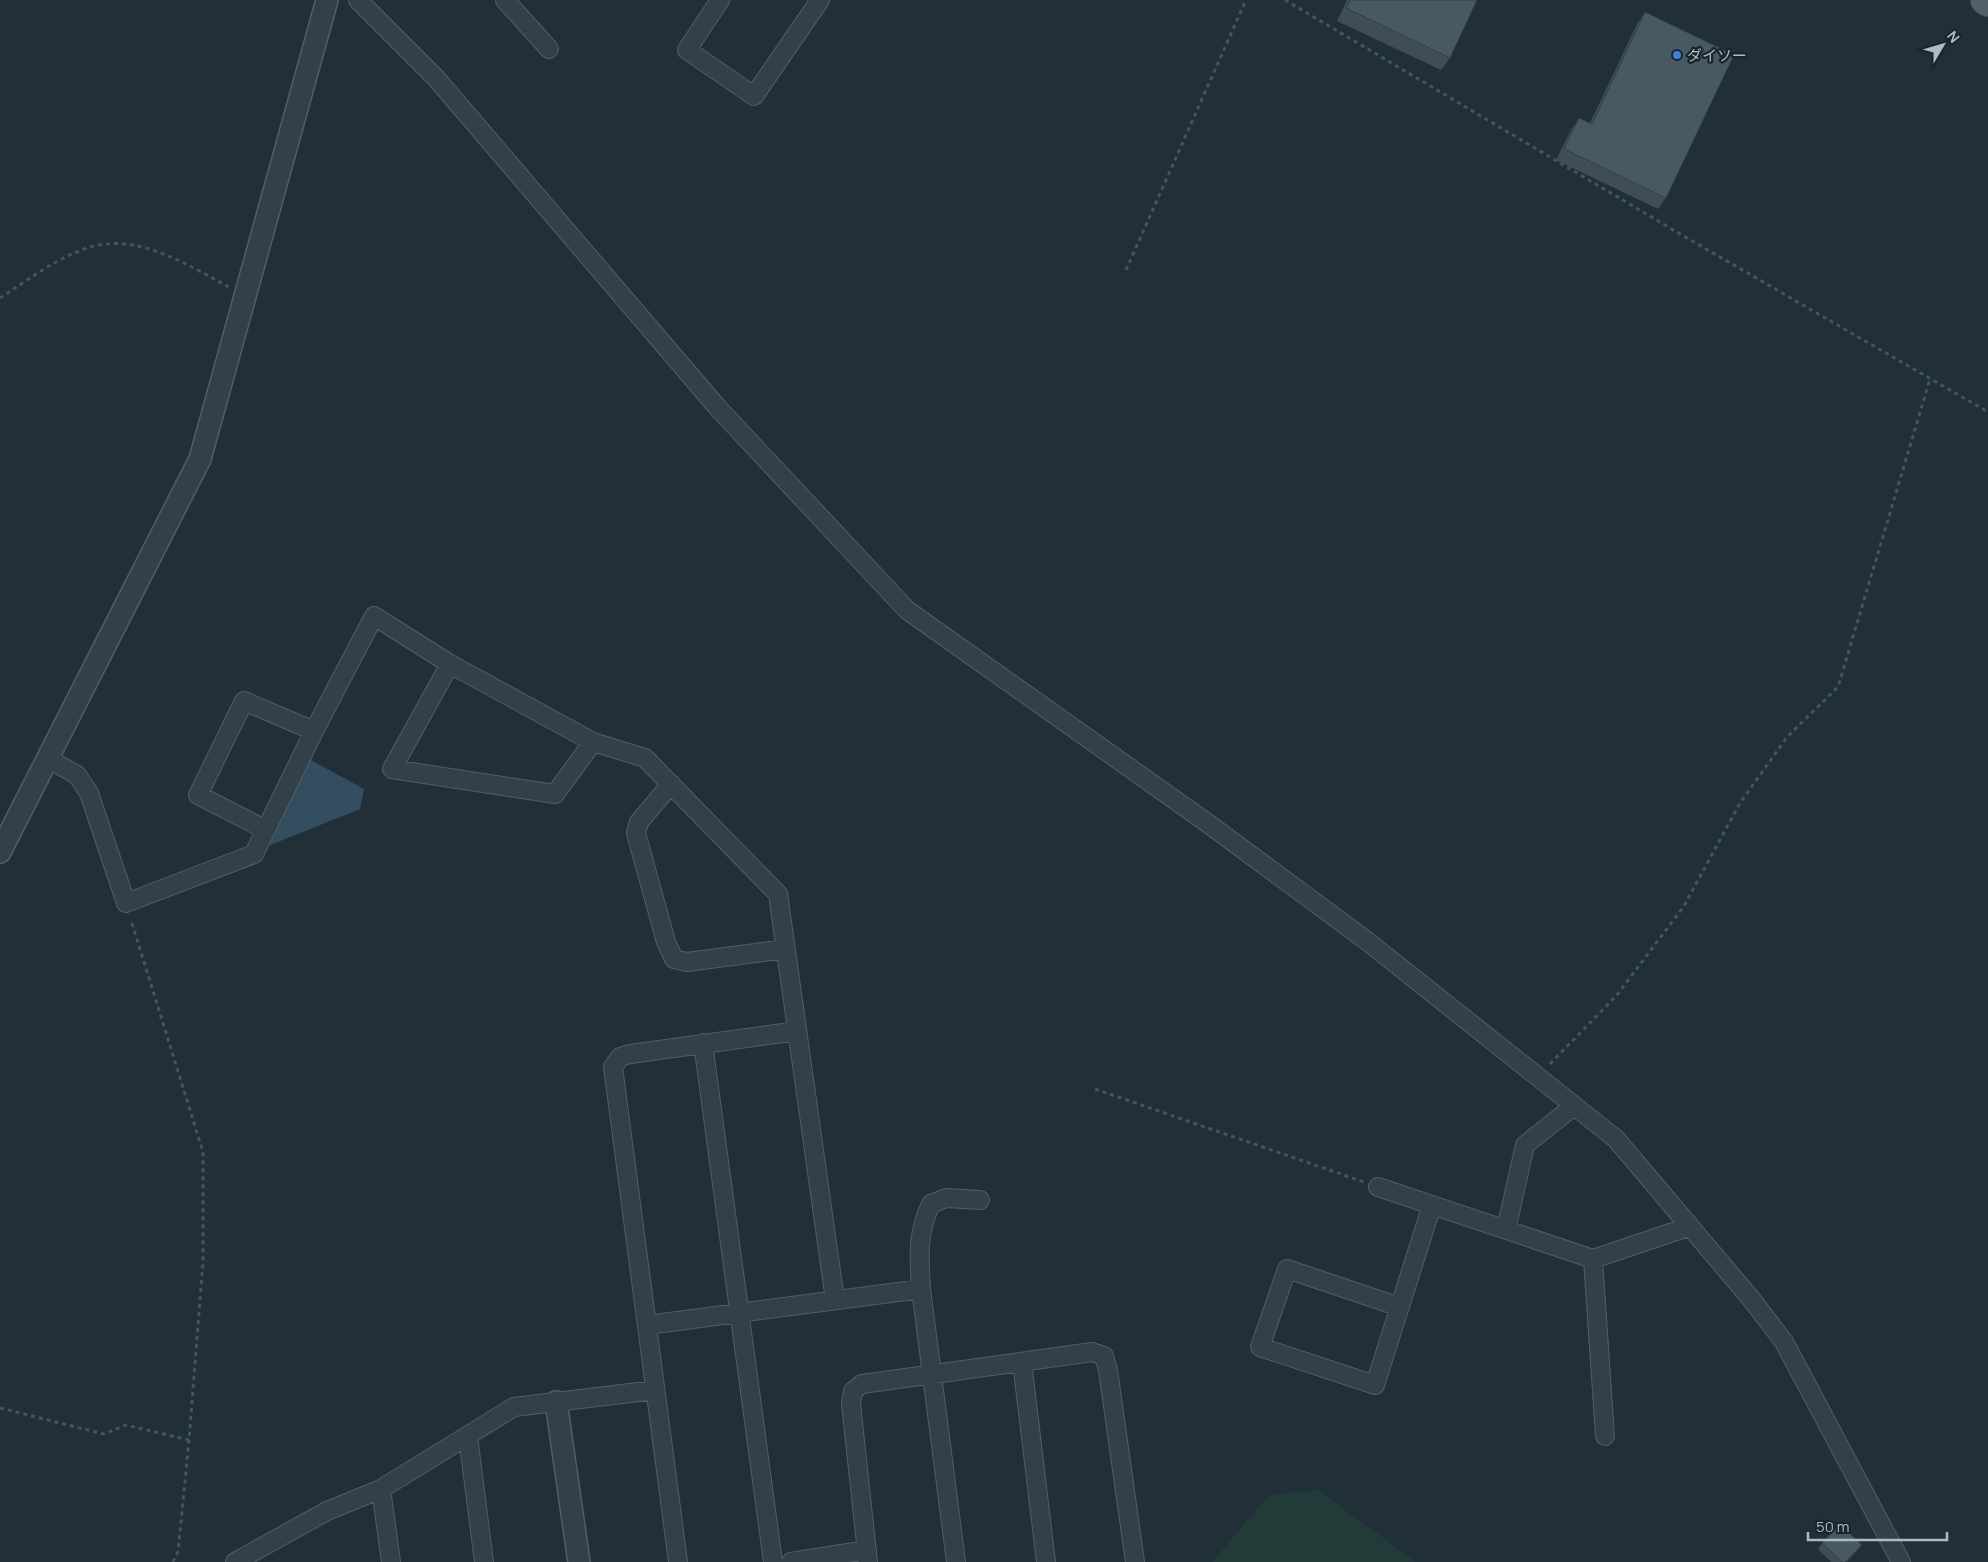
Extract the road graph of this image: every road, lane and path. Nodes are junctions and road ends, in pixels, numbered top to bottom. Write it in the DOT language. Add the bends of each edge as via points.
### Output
graph roads {
  1 [pos="328,0"];
  2 [pos="358,0"];
  3 [pos="505,0"];
  4 [pos="720,0"];
  5 [pos="820,0"];
  6 [pos="1246,0"];
  7 [pos="1285,0"];
  8 [pos="549,50"];
  9 [pos="1126,270"];
  10 [pos="246,295"];
  11 [pos="0,298"];
  12 [pos="1930,378"];
  13 [pos="1988,412"];
  14 [pos="450,664"];
  15 [pos="314,731"];
  16 [pos="593,742"];
  17 [pos="47,758"];
  18 [pos="671,784"];
  19 [pos="266,830"];
  20 [pos="0,852"];
  21 [pos="126,903"];
  22 [pos="786,949"];
  23 [pos="797,1031"];
  24 [pos="704,1044"];
  25 [pos="1538,1076"];
  26 [pos="1095,1089"];
  27 [pos="1574,1106"];
  28 [pos="1378,1187"];
  29 [pos="980,1200"];
  30 [pos="1432,1205"];
  31 [pos="1688,1227"];
  32 [pos="1506,1230"];
  33 [pos="1593,1259"];
  34 [pos="921,1289"];
  35 [pos="835,1300"];
  36 [pos="1400,1307"];
  37 [pos="740,1313"];
  38 [pos="647,1325"];
  39 [pos="1022,1362"];
  40 [pos="932,1374"];
  41 [pos="655,1390"];
  42 [pos="556,1402"];
  43 [pos="0,1408"];
  44 [pos="468,1436"];
  45 [pos="1605,1436"];
  46 [pos="189,1440"];
  47 [pos="381,1489"];
  48 [pos="867,1556"];
  49 [pos="173,1562"];
  50 [pos="235,1562"];
  51 [pos="391,1562"];
  52 [pos="484,1562"];
  53 [pos="578,1562"];
  54 [pos="678,1562"];
  55 [pos="773,1562"];
  56 [pos="791,1562"];
  57 [pos="956,1562"];
  58 [pos="1046,1562"];
  59 [pos="1135,1562"];
  60 [pos="1901,1562"];
  1 -- 10 [label="street"];
  2 -- 25 [label="street" via="435,77 718,408 907,610 1245,850"];
  3 -- 8 [label="street"];
  4 -- 5 [label="street" via="687,50 754,96"];
  6 -- 9 [label="path"];
  7 -- 12 [label="path"];
  10 -- 11 [label="path" via="161,251 114,243 79,250"];
  10 -- 17 [label="street" via="200,459"];
  12 -- 13 [label="path"];
  12 -- 25 [label="path" via="1838,687 1787,737 1740,803 1684,906 1618,995"];
  14 -- 15 [label="street" via="374,616"];
  14 -- 16 [label="street"];
  14 -- 16 [label="street" via="392,768 555,794"];
  15 -- 19 [label="street"];
  15 -- 19 [label="street" via="244,701 198,795"];
  16 -- 18 [label="street" via="645,758"];
  17 -- 20 [label="street"];
  17 -- 21 [label="street" via="77,775 89,793"];
  18 -- 22 [label="street" via="778,894"];
  18 -- 22 [label="street" via="639,822 636,833 666,942 674,960 687,962"];
  19 -- 21 [label="street" via="254,854"];
  21 -- 46 [label="path" via="203,1152 203,1262"];
  22 -- 23 [label="street"];
  23 -- 24 [label="street"];
  23 -- 35 [label="street"];
  24 -- 37 [label="street"];
  24 -- 38 [label="street" via="630,1054 620,1057 613,1067"];
  25 -- 27 [label="street"];
  26 -- 28 [label="path"];
  27 -- 31 [label="street" via="1616,1139"];
  27 -- 32 [label="street" via="1525,1145"];
  28 -- 30 [label="street"];
  29 -- 34 [label="street" via="946,1198 931,1204 918,1245"];
  30 -- 32 [label="street"];
  30 -- 36 [label="street"];
  31 -- 33 [label="street"];
  31 -- 60 [label="street" via="1784,1342"];
  32 -- 33 [label="street"];
  33 -- 45 [label="street"];
  34 -- 35 [label="street"];
  34 -- 40 [label="street"];
  35 -- 37 [label="street"];
  36 -- 36 [label="street" via="1375,1385 1260,1347 1287,1269"];
  37 -- 38 [label="street"];
  37 -- 55 [label="street"];
  38 -- 41 [label="street"];
  39 -- 40 [label="street"];
  39 -- 58 [label="street"];
  39 -- 59 [label="street" via="1092,1352 1104,1356"];
  40 -- 48 [label="street" via="862,1384 853,1391 851,1404"];
  40 -- 57 [label="street"];
  41 -- 42 [label="street"];
  41 -- 54 [label="street"];
  42 -- 44 [label="street" via="514,1407"];
  42 -- 53 [label="street"];
  43 -- 46 [label="path" via="104,1434 126,1425"];
  44 -- 47 [label="street"];
  44 -- 52 [label="street"];
  46 -- 49 [label="path" via="178,1552"];
  47 -- 50 [label="street" via="327,1511"];
  47 -- 51 [label="street"];
  48 -- 56 [label="street"];
}
